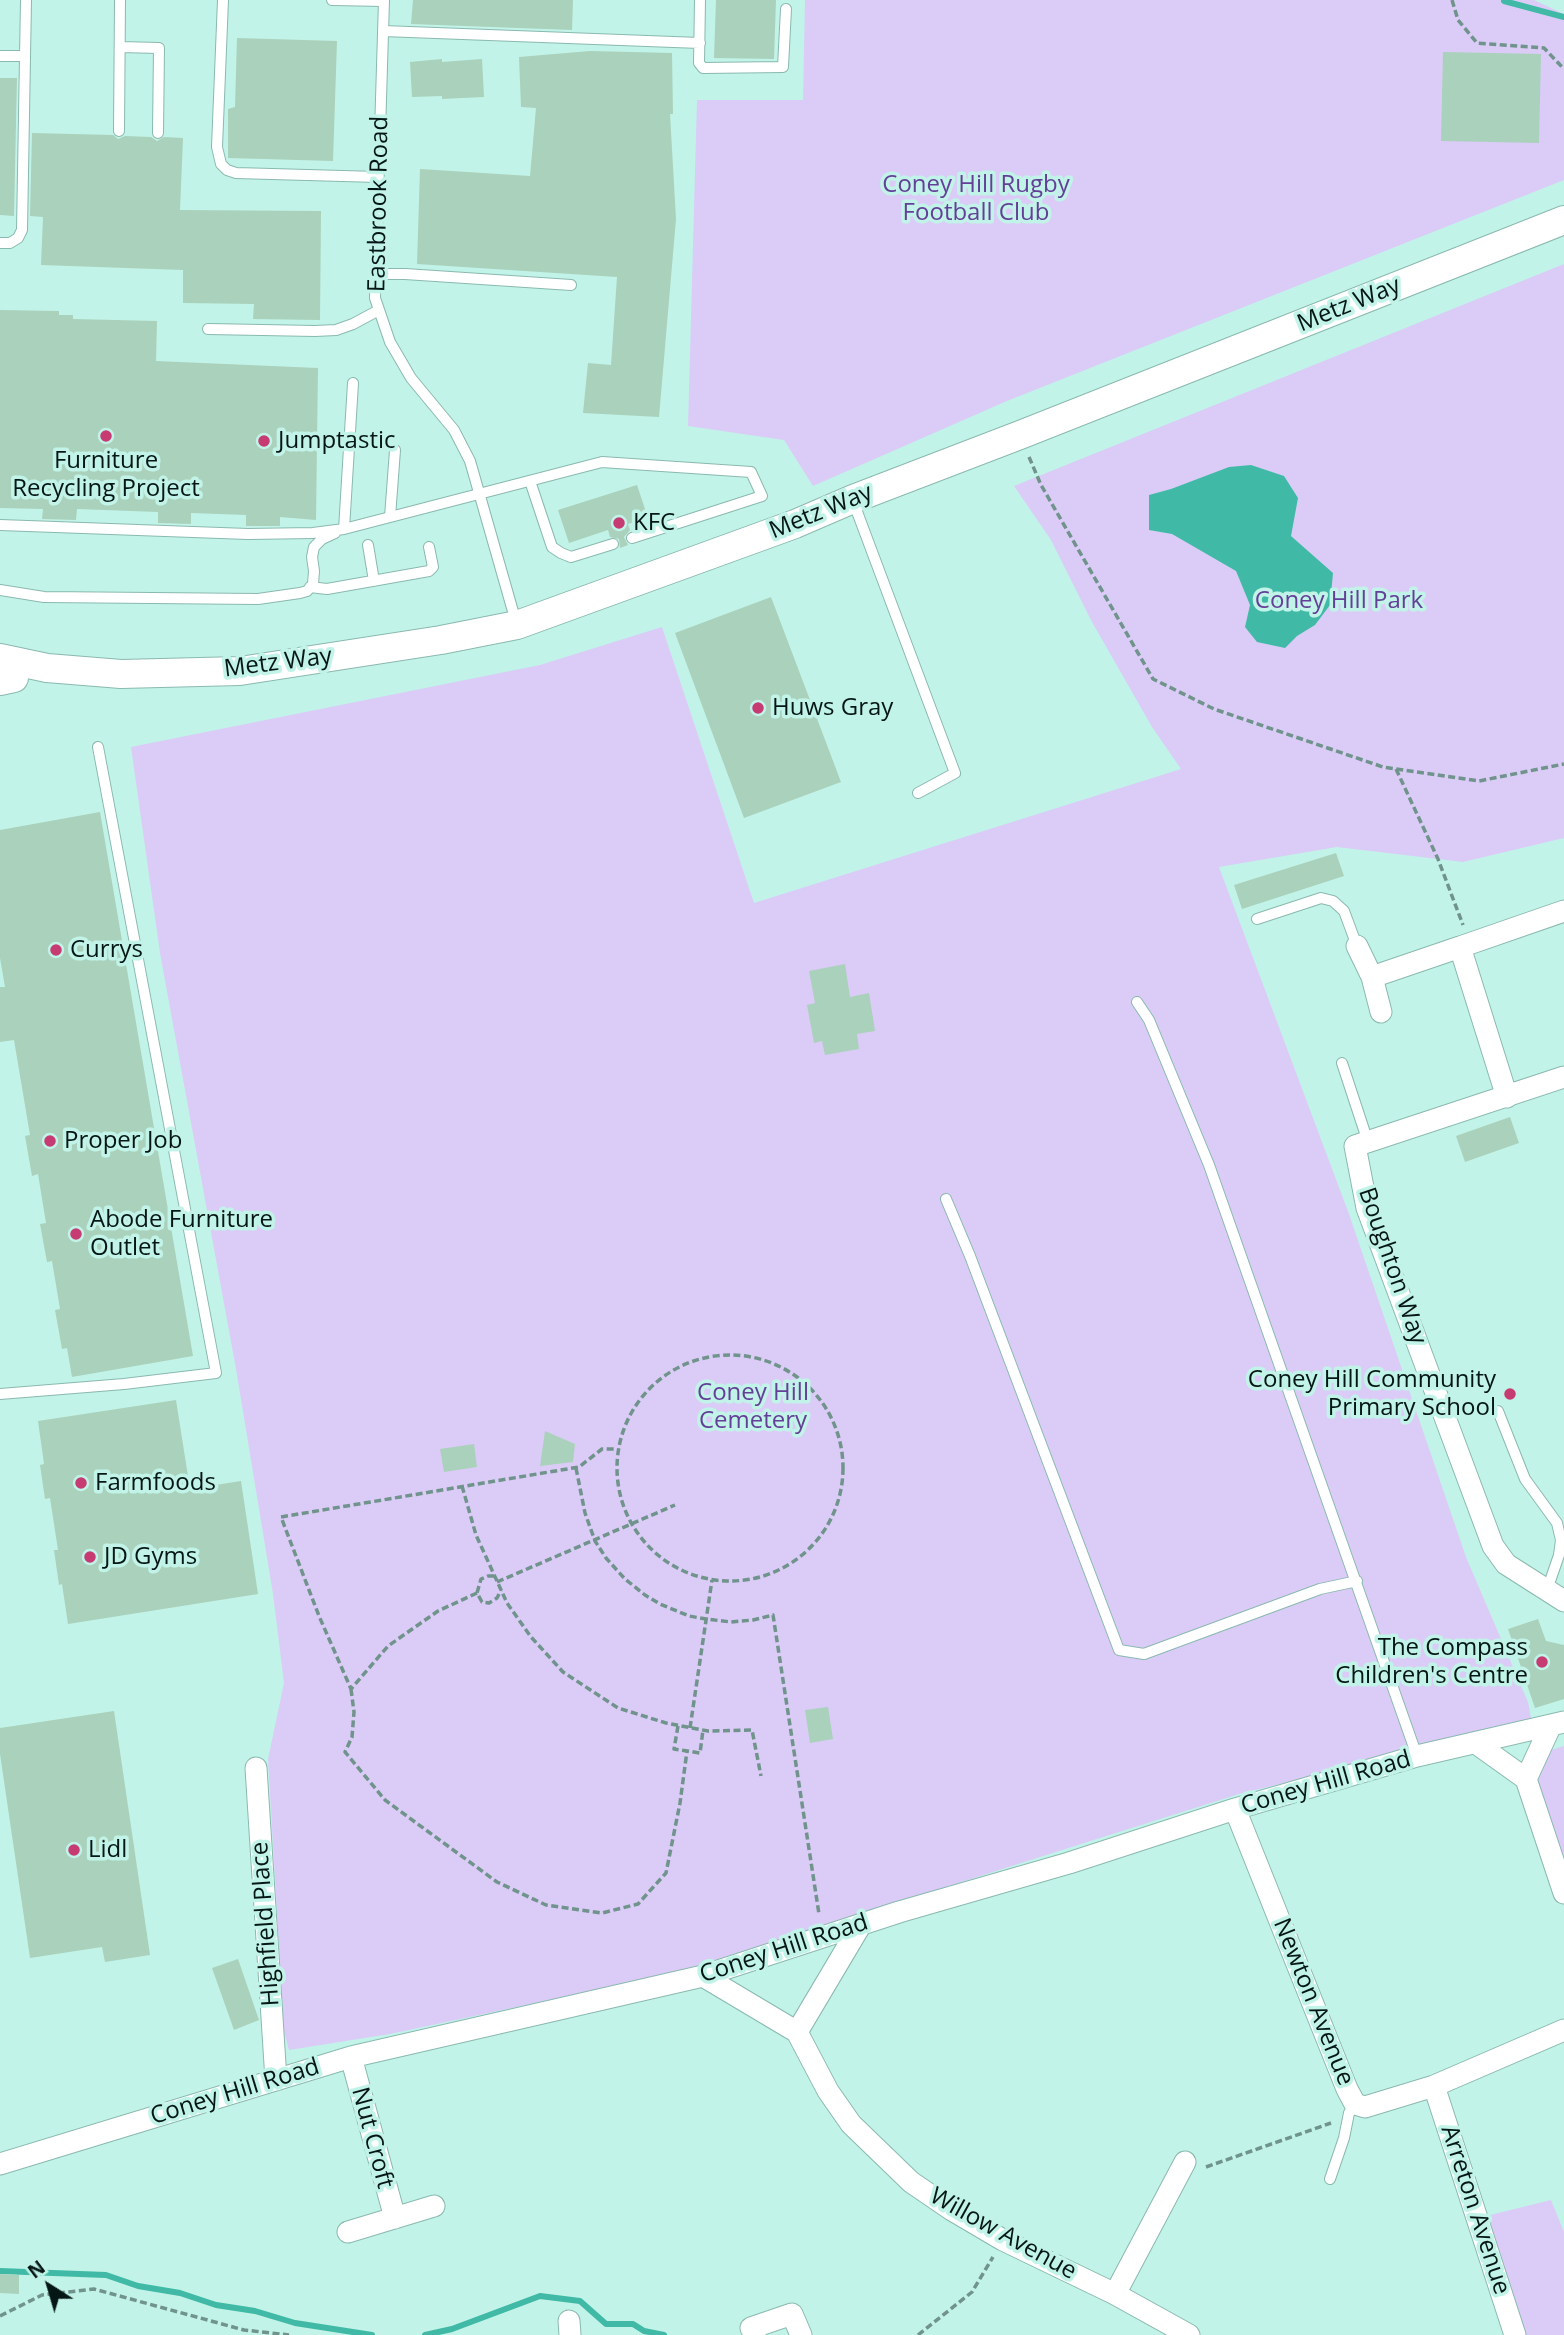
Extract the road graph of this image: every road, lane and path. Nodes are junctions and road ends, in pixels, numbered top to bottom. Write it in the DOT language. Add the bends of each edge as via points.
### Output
graph roads {
  1 [pos="26,0"];
  2 [pos="120,0"];
  3 [pos="223,0"];
  4 [pos="332,0"];
  5 [pos="700,0"];
  6 [pos="1452,0"];
  7 [pos="384,1"];
  8 [pos="786,9"];
  9 [pos="383,31"];
  10 [pos="699,43"];
  11 [pos="120,47"];
  12 [pos="0,56"];
  13 [pos="25,56"];
  14 [pos="1564,69"];
  15 [pos="119,131"];
  16 [pos="158,133"];
  17 [pos="378,177"];
  18 [pos="1564,220"];
  19 [pos="0,243"];
  20 [pos="376,274"];
  21 [pos="571,285"];
  22 [pos="379,310"];
  23 [pos="208,329"];
  24 [pos="353,383"];
  25 [pos="1020,435"];
  26 [pos="396,450"];
  27 [pos="530,481"];
  28 [pos="480,494"];
  29 [pos="853,499"];
  30 [pos="390,517"];
  31 [pos="0,525"];
  32 [pos="344,529"];
  33 [pos="632,538"];
  34 [pos="612,544"];
  35 [pos="368,545"];
  36 [pos="429,547"];
  37 [pos="374,580"];
  38 [pos="310,587"];
  39 [pos="0,590"];
  40 [pos="517,625"];
  41 [pos="4,674"];
  42 [pos="98,747"];
  43 [pos="1564,764"];
  44 [pos="1396,769"];
  45 [pos="918,793"];
  46 [pos="1564,911"];
  47 [pos="1257,919"];
  48 [pos="1465,945"];
  49 [pos="1357,946"];
  50 [pos="1372,977"];
  51 [pos="1137,1002"];
  52 [pos="1381,1012"];
  53 [pos="1342,1063"];
  54 [pos="1564,1077"];
  55 [pos="1507,1097"];
  56 [pos="1368,1142"];
  57 [pos="946,1199"];
  58 [pos="0,1394"];
  59 [pos="1498,1411"];
  60 [pos="617,1449"];
  61 [pos="576,1468"];
  62 [pos="461,1486"];
  63 [pos="675,1505"];
  64 [pos="632,1525"];
  65 [pos="595,1541"];
  66 [pos="494,1576"];
  67 [pos="712,1580"];
  68 [pos="1357,1581"];
  69 [pos="497,1582"];
  70 [pos="501,1590"];
  71 [pos="477,1593"];
  72 [pos="1556,1595"];
  73 [pos="706,1619"];
  74 [pos="351,1689"];
  75 [pos="1558,1724"];
  76 [pos="677,1726"];
  77 [pos="690,1728"];
  78 [pos="703,1730"];
  79 [pos="1477,1744"];
  80 [pos="687,1751"];
  81 [pos="1417,1756"];
  82 [pos="256,1768"];
  83 [pos="761,1776"];
  84 [pos="1526,1779"];
  85 [pos="1236,1809"];
  86 [pos="1564,1893"];
  87 [pos="819,1914"];
  88 [pos="860,1926"];
  89 [pos="703,1976"];
  90 [pos="1564,2029"];
  91 [pos="797,2032"];
  92 [pos="351,2057"];
  93 [pos="276,2080"];
  94 [pos="1434,2086"];
  95 [pos="1352,2108"];
  96 [pos="1185,2162"];
  97 [pos="0,2164"];
  98 [pos="1330,2179"];
  99 [pos="1173,2184"];
  100 [pos="434,2206"];
  101 [pos="395,2218"];
  102 [pos="348,2232"];
  103 [pos="1003,2240"];
  104 [pos="1115,2294"];
  105 [pos="1,2314"];
  106 [pos="289,2335"];
  107 [pos="755,2335"];
  108 [pos="802,2335"];
  109 [pos="918,2335"];
  110 [pos="1189,2335"];
  111 [pos="1515,2335"];
  1 -- 13 [label="lane"];
  2 -- 11 [label="lane"];
  3 -- 17 [label="lane" via="217,147 221,164 236,173"];
  4 -- 7 [label="lane, Eastbrook Road"];
  5 -- 10 [label="lane"];
  6 -- 14 [label="path" via="1458,20 1477,43 1544,48"];
  7 -- 9 [label="lane, Eastbrook Road"];
  8 -- 10 [label="lane" via="783,67 703,68"];
  9 -- 10 [label="lane"];
  9 -- 17 [label="lane, Eastbrook Road"];
  11 -- 15 [label="lane"];
  11 -- 16 [label="lane" via="159,48"];
  12 -- 13 [label="lane"];
  13 -- 19 [label="lane" via="22,230 10,243"];
  17 -- 20 [label="lane, Eastbrook Road"];
  18 -- 25 [label="street, Metz Way"];
  20 -- 21 [label="lane"];
  20 -- 22 [label="lane, Eastbrook Road"];
  22 -- 23 [label="lane" via="336,330"];
  22 -- 28 [label="lane, Eastbrook Road" via="390,342 411,378 454,430"];
  24 -- 32 [label="lane"];
  25 -- 29 [label="street, Metz Way"];
  25 -- 44 [label="path" via="1041,485 1153,679 1214,709"];
  26 -- 30 [label="lane"];
  27 -- 28 [label="lane"];
  27 -- 33 [label="lane" via="602,462 751,472 762,496"];
  27 -- 34 [label="lane" via="552,547 571,557"];
  28 -- 30 [label="lane"];
  28 -- 40 [label="lane, Eastbrook Road"];
  29 -- 40 [label="street, Metz Way"];
  29 -- 45 [label="lane" via="955,773"];
  30 -- 32 [label="lane"];
  31 -- 32 [label="lane" via="248,534"];
  32 -- 38 [label="lane" via="314,547"];
  35 -- 37 [label="lane"];
  36 -- 37 [label="lane" via="429,571"];
  37 -- 38 [label="lane" via="327,589"];
  38 -- 39 [label="lane" via="300,593 258,599 44,597"];
  40 -- 41 [label="street, Metz Way" via="240,671 121,674 47,668"];
  42 -- 58 [label="lane" via="215,1373"];
  43 -- 44 [label="path" via="1479,781"];
  44 -- 48 [label="path" via="1438,859"];
  46 -- 48 [label="street"];
  47 -- 49 [label="lane" via="1321,898 1333,901 1344,911"];
  48 -- 50 [label="street"];
  48 -- 55 [label="street"];
  49 -- 50 [label="street"];
  50 -- 52 [label="street"];
  51 -- 68 [label="lane" via="1149,1020 1209,1165"];
  53 -- 56 [label="lane"];
  54 -- 55 [label="street"];
  55 -- 56 [label="street"];
  56 -- 72 [label="street, Boughton Way" via="1355,1146 1367,1208 1493,1546 1506,1564"];
  57 -- 68 [label="lane" via="1119,1650 1144,1654 1320,1589"];
  59 -- 72 [label="lane" via="1525,1479 1557,1523 1561,1540"];
  60 -- 61 [label="path" via="602,1449"];
  60 -- 64 [label="path" via="618,1487"];
  60 -- 67 [label="path" via="648,1391 693,1361 740,1354 764,1360 787,1370 817,1395 838,1431 844,1469 842,1490 827,1527 803,1555 772,1574 729,1582"];
  61 -- 62 [label="path"];
  61 -- 65 [label="path"];
  62 -- 66 [label="path"];
  62 -- 74 [label="path" via="281,1517"];
  63 -- 64 [label="path"];
  64 -- 65 [label="path"];
  64 -- 67 [label="path" via="667,1562"];
  65 -- 69 [label="path"];
  65 -- 73 [label="path" via="625,1580 645,1595"];
  66 -- 69 [label="path"];
  66 -- 71 [label="path" via="481,1579"];
  67 -- 73 [label="path"];
  68 -- 81 [label="lane"];
  69 -- 70 [label="path"];
  70 -- 71 [label="path" via="489,1603 482,1602"];
  70 -- 76 [label="path" via="531,1637 563,1672 618,1708"];
  71 -- 74 [label="path" via="438,1611 388,1646"];
  73 -- 77 [label="path"];
  73 -- 87 [label="path" via="731,1622 773,1615"];
  74 -- 80 [label="path" via="355,1712 345,1752 385,1800 497,1882 546,1905 602,1913 638,1904 666,1874"];
  75 -- 79 [label="street, Coney Hill Road"];
  75 -- 84 [label="street"];
  76 -- 77 [label="path"];
  76 -- 80 [label="path" via="674,1749"];
  77 -- 78 [label="path"];
  78 -- 80 [label="path" via="700,1753"];
  78 -- 83 [label="path" via="752,1730"];
  79 -- 81 [label="street, Coney Hill Road"];
  79 -- 84 [label="street"];
  81 -- 85 [label="street, Coney Hill Road"];
  82 -- 93 [label="street, Highfield Place"];
  84 -- 86 [label="street"];
  85 -- 88 [label="street, Coney Hill Road"];
  85 -- 95 [label="street, Newton Avenue"];
  88 -- 89 [label="street, Coney Hill Road"];
  88 -- 91 [label="street"];
  89 -- 91 [label="street"];
  89 -- 92 [label="street, Coney Hill Road"];
  90 -- 94 [label="street, Newton Avenue"];
  91 -- 103 [label="street, Willow Avenue" via="851,2124 911,2182"];
  92 -- 93 [label="street, Coney Hill Road"];
  92 -- 101 [label="street, Nut Croft"];
  93 -- 97 [label="street, Coney Hill Road"];
  94 -- 95 [label="street, Newton Avenue"];
  94 -- 111 [label="street, Arreton Avenue"];
  95 -- 98 [label="lane"];
  95 -- 99 [label="path" via="1333,2122 1211,2164"];
  96 -- 99 [label="street"];
  99 -- 104 [label="street"];
  100 -- 101 [label="street, Nut Croft"];
  101 -- 102 [label="street, Nut Croft"];
  103 -- 104 [label="street, Willow Avenue"];
  103 -- 109 [label="path" via="972,2292"];
  104 -- 110 [label="street, Willow Avenue"];
  105 -- 106 [label="path" via="43,2295 94,2288 244,2330"];
  107 -- 108 [label="street" via="751,2328 792,2314"];
}
